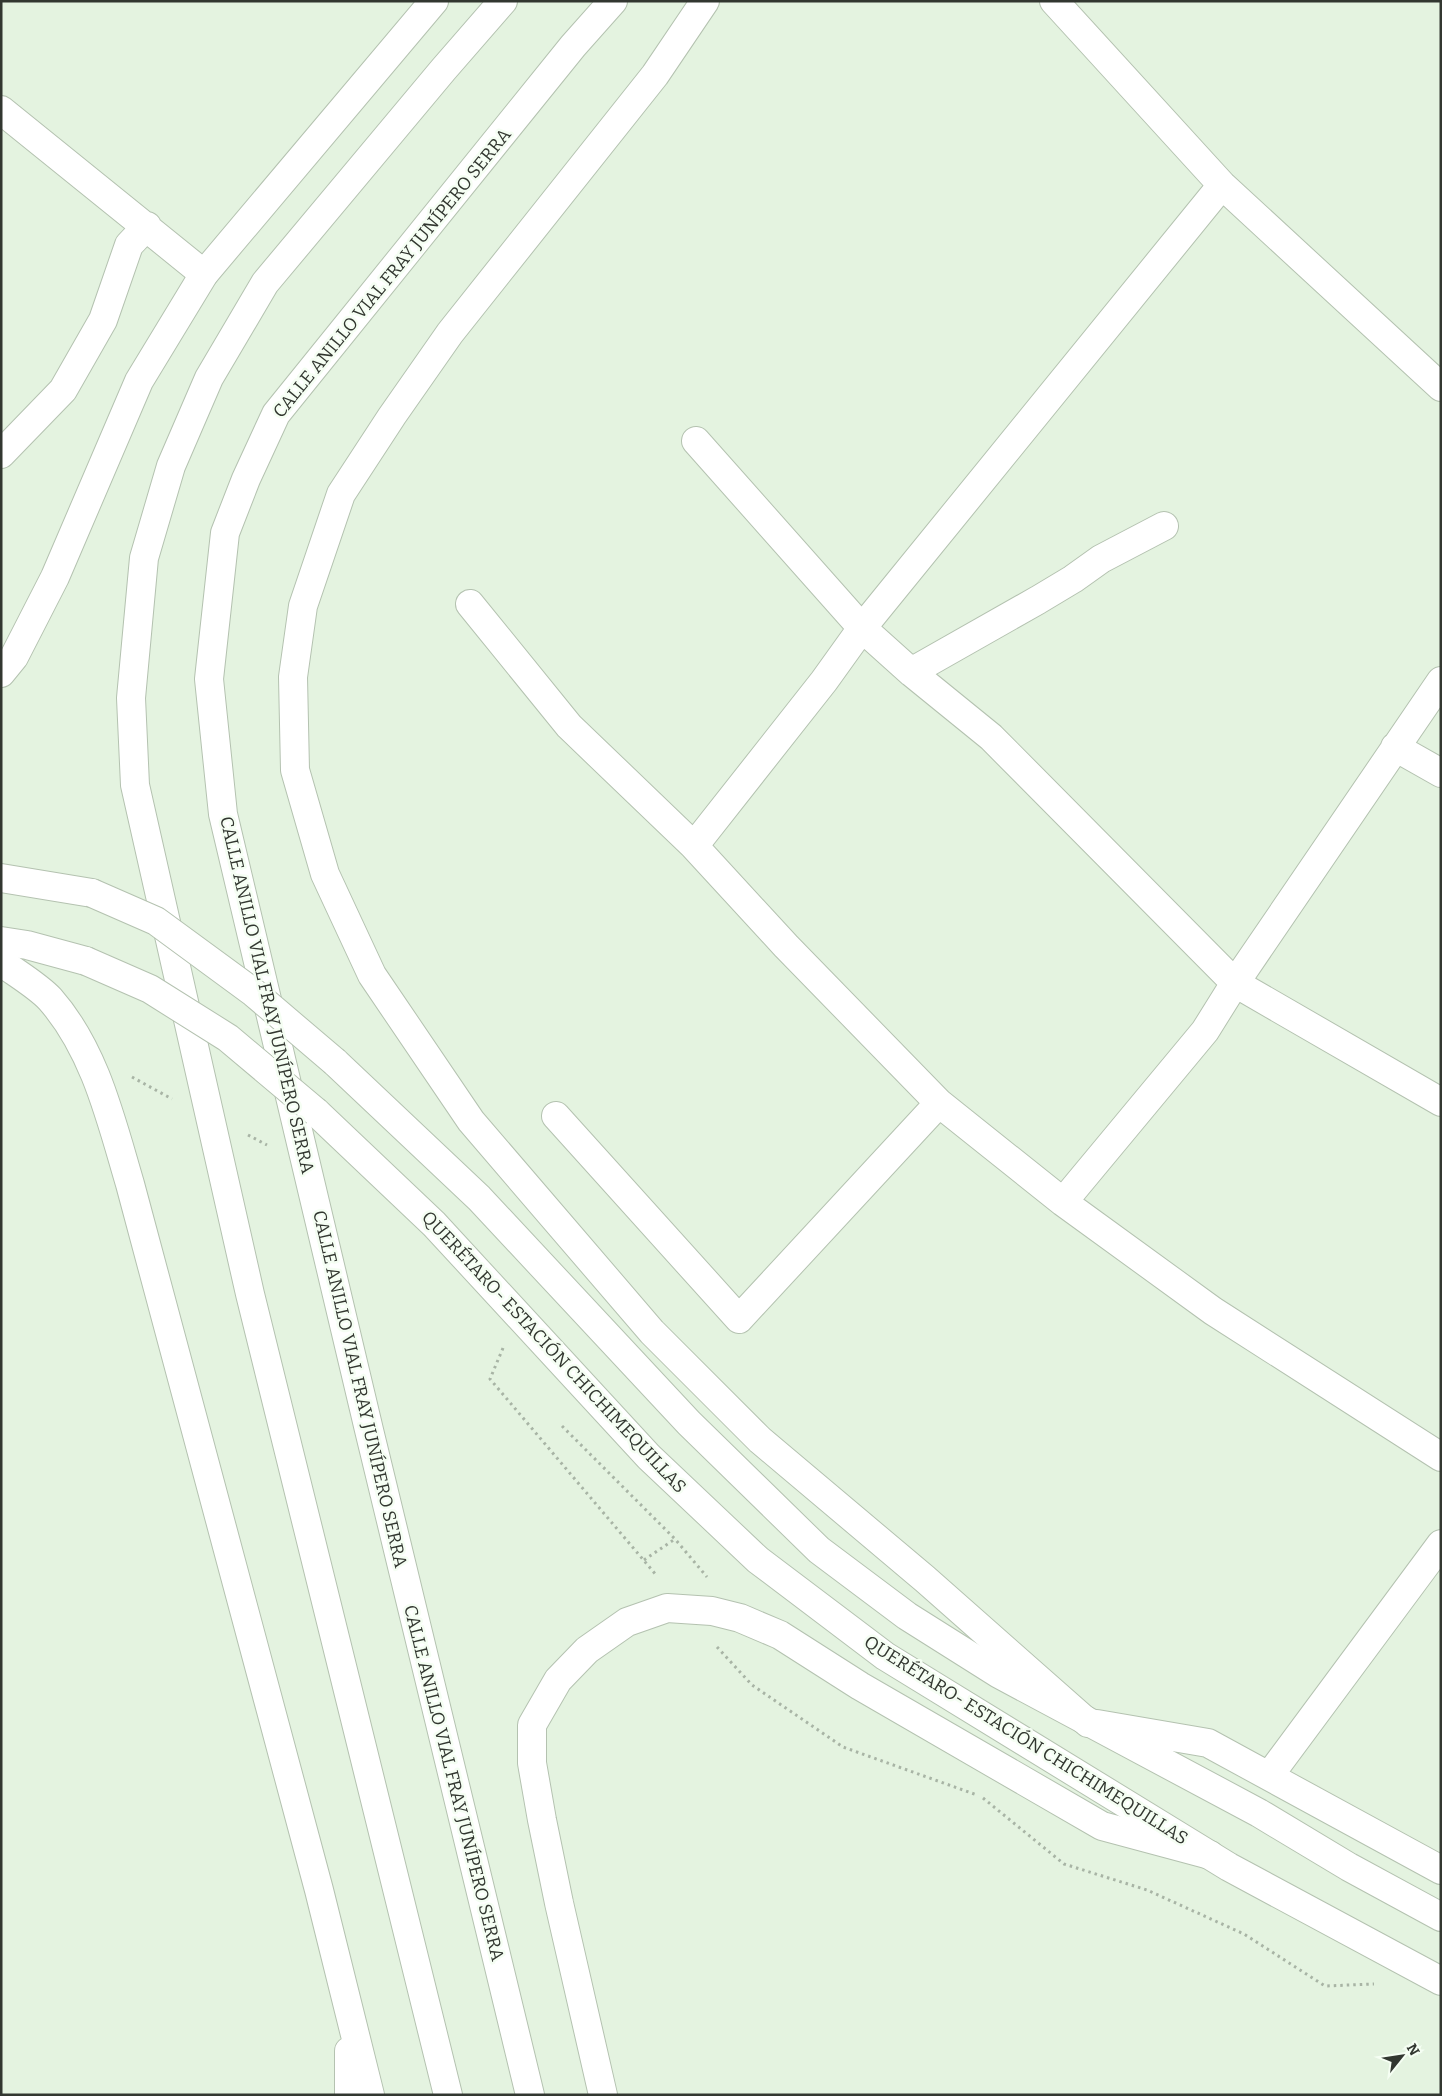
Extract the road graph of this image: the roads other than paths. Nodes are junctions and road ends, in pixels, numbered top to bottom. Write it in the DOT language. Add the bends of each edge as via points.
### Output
graph roads {
  1 [pos="434,1"];
  2 [pos="502,1"];
  3 [pos="613,1"];
  4 [pos="705,1"];
  5 [pos="1054,1"];
  6 [pos="1,110"];
  7 [pos="1222,185"];
  8 [pos="138,235"];
  9 [pos="204,274"];
  10 [pos="1441,387"];
  11 [pos="696,441"];
  12 [pos="1,454"];
  13 [pos="1164,526"];
  14 [pos="470,604"];
  15 [pos="862,628"];
  16 [pos="911,672"];
  17 [pos="1,673"];
  18 [pos="1441,681"];
  19 [pos="1395,747"];
  20 [pos="1441,773"];
  21 [pos="694,846"];
  22 [pos="1,878"];
  23 [pos="1,941"];
  24 [pos="1,962"];
  25 [pos="1235,983"];
  26 [pos="939,1102"];
  27 [pos="1441,1102"];
  28 [pos="556,1116"];
  29 [pos="1063,1202"];
  30 [pos="1441,1457"];
  31 [pos="1441,1544"];
  32 [pos="1088,1723"];
  33 [pos="1269,1776"];
  34 [pos="1210,1855"];
  35 [pos="1441,1870"];
  36 [pos="320,1890"];
  37 [pos="1441,1917"];
  38 [pos="1441,1981"];
  39 [pos="349,2095"];
  40 [pos="370,2095"];
  41 [pos="448,2095"];
  42 [pos="530,2095"];
  43 [pos="603,2095"];
  1 -- 9 [label="main road"];
  2 -- 41 [label="main road" via="265,282 209,378 171,466 144,558 131,698 135,785 246,1275"];
  3 -- 42 [label="main road, CALLE ANILLO VIAL FRAY JUNÍPERO SERRA" via="276,414 225,534 209,679 223,814"];
  4 -- 32 [label="main road" via="654,75 450,333 341,494 303,606 293,677 295,770 326,874 372,975 471,1121 652,1332 760,1440"];
  5 -- 7 [label="main road"];
  6 -- 8 [label="main road" via="54,154"];
  7 -- 10 [label="main road"];
  7 -- 15 [label="main road"];
  8 -- 9 [label="main road"];
  8 -- 12 [label="main road" via="103,320 63,390"];
  9 -- 17 [label="main road" via="140,381 55,577 14,657"];
  11 -- 15 [label="main road"];
  13 -- 16 [label="main road"];
  14 -- 21 [label="main road" via="569,726"];
  15 -- 16 [label="main road"];
  15 -- 21 [label="main road"];
  16 -- 25 [label="main road" via="991,737"];
  18 -- 19 [label="main road"];
  19 -- 20 [label="main road"];
  19 -- 25 [label="main road"];
  21 -- 26 [label="main road"];
  22 -- 32 [label="main road, bridge" via="92,893 156,921 254,992 479,1198 689,1423 820,1550 907,1616 999,1674"];
  23 -- 34 [label="main road, QUERÉTARO- ESTACIÓN CHICHIMEQUILLAS, bridge" via="86,961 150,989 228,1038 316,1112 434,1224 649,1457 758,1560 885,1656"];
  24 -- 36 [label="main road" via="49,998 81,1043 105,1101"];
  25 -- 27 [label="main road"];
  25 -- 29 [label="main road" via="1205,1031"];
  26 -- 28 [label="main road" via="739,1319"];
  26 -- 29 [label="main road"];
  29 -- 30 [label="main road" via="1213,1311"];
  31 -- 33 [label="main road"];
  32 -- 33 [label="main road" via="1208,1743"];
  32 -- 37 [label="main road" via="1258,1813"];
  33 -- 35 [label="main road"];
  34 -- 38 [label="main road, QUERÉTARO- ESTACIÓN CHICHIMEQUILLAS"];
  34 -- 43 [label="main road" via="1102,1826 860,1686 780,1635 740,1618 712,1611 667,1608 626,1622 587,1650 558,1680 532,1725 532,1763 542,1820"];
  36 -- 39 [label="main road" via="349,2049"];
  36 -- 40 [label="main road"];
}
